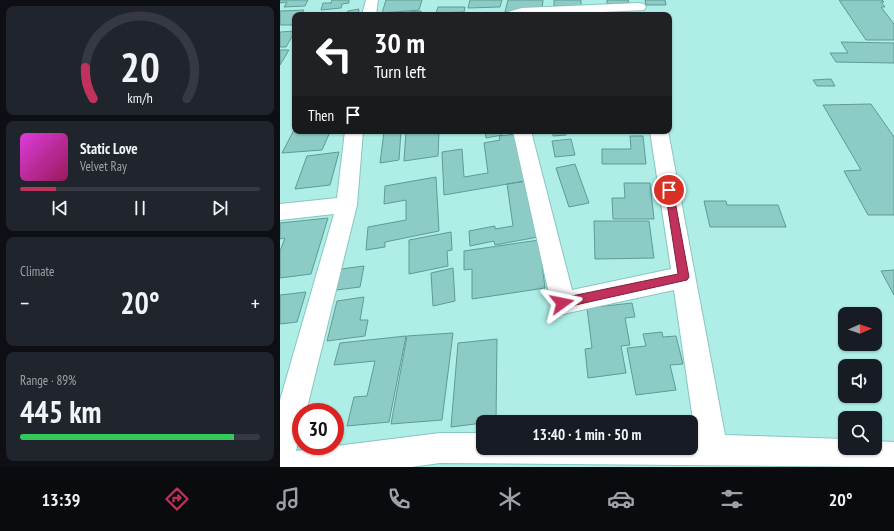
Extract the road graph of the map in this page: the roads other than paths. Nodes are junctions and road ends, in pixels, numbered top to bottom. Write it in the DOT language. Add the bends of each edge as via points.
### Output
graph roads {
  1 [pos="372,0"];
  2 [pos="639,7"];
  3 [pos="370,12"];
  4 [pos="522,12"];
  5 [pos="354,134"];
  6 [pos="523,134"];
  7 [pos="660,134"];
  8 [pos="347,204"];
  9 [pos="280,212"];
  10 [pos="684,277"];
  11 [pos="713,450"];
  12 [pos="280,453"];
  13 [pos="438,457"];
  14 [pos="894,457"];
  15 [pos="752,459"];
  16 [pos="294,467"];
  1 -- 3 [label="street"];
  2 -- 4 [label="street"];
  5 -- 8 [label="street"];
  6 -- 10 [label="street" via="562,303"];
  7 -- 10 [label="street"];
  8 -- 9 [label="street"];
  8 -- 12 [label="street"];
  10 -- 11 [label="street"];
  11 -- 13 [label="street"];
  11 -- 15 [label="street"];
  13 -- 16 [label="street"];
  14 -- 15 [label="street"];
}
